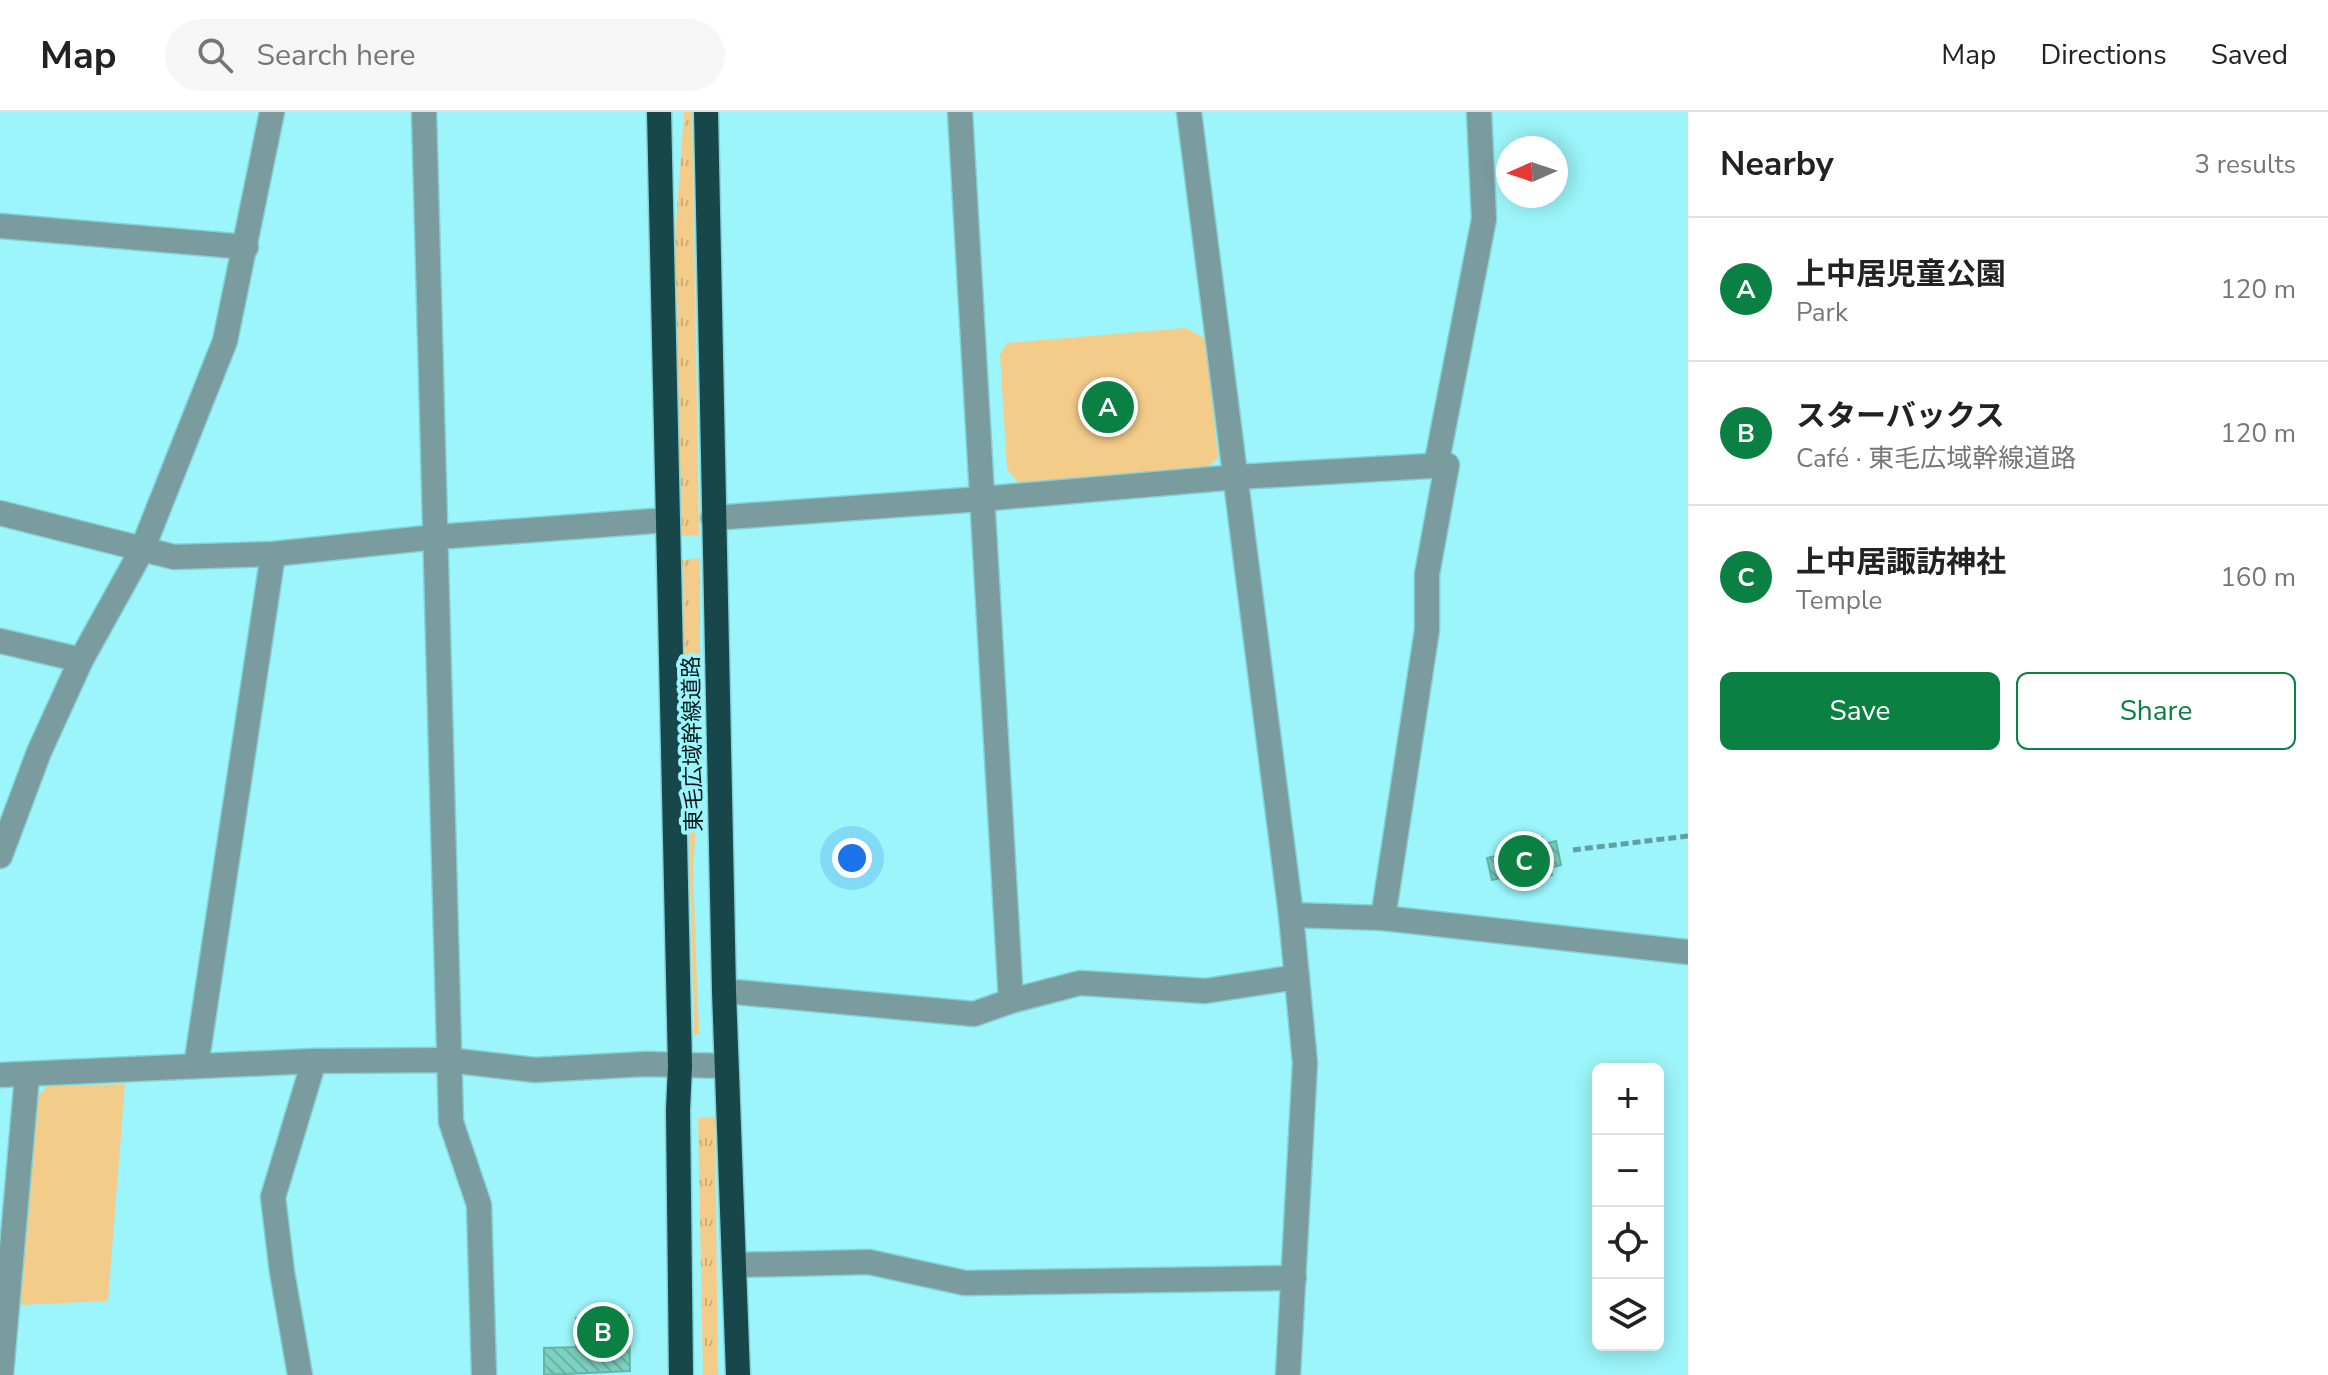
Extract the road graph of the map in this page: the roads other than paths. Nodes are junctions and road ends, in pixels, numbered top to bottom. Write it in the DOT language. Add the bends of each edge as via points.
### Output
graph roads {
  1 [pos="272,112"];
  2 [pos="424,112"];
  3 [pos="659,112"];
  4 [pos="706,112"];
  5 [pos="960,112"];
  6 [pos="1189,112"];
  7 [pos="1479,112"];
  8 [pos="0,226"];
  9 [pos="246,247"];
  10 [pos="1436,466"];
  11 [pos="1237,477"];
  12 [pos="981,499"];
  13 [pos="0,513"];
  14 [pos="713,518"];
  15 [pos="667,520"];
  16 [pos="436,537"];
  17 [pos="142,550"];
  18 [pos="273,554"];
  19 [pos="0,641"];
  20 [pos="81,660"];
  21 [pos="0,856"];
  22 [pos="1291,915"];
  23 [pos="1383,918"];
  24 [pos="1688,952"];
  25 [pos="1297,977"];
  26 [pos="724,991"];
  27 [pos="1011,1001"];
  28 [pos="448,1060"];
  29 [pos="314,1061"];
  30 [pos="196,1066"];
  31 [pos="680,1066"];
  32 [pos="726,1066"];
  33 [pos="0,1075"];
  34 [pos="27,1076"];
  35 [pos="736,1265"];
  36 [pos="1294,1278"];
  37 [pos="1,1375"];
  38 [pos="300,1375"];
  39 [pos="484,1375"];
  40 [pos="681,1375"];
  41 [pos="738,1375"];
  42 [pos="1288,1375"];
  1 -- 9 [label="street"];
  2 -- 16 [label="street"];
  3 -- 15 [label="highway, 東毛広域幹線道路"];
  4 -- 14 [label="highway, 東毛広域幹線道路"];
  5 -- 12 [label="street"];
  6 -- 11 [label="street"];
  7 -- 10 [label="street" via="1484,219"];
  8 -- 9 [label="street"];
  9 -- 17 [label="street" via="225,341"];
  10 -- 11 [label="street"];
  10 -- 23 [label="street" via="1447,465 1427,574 1427,630"];
  11 -- 12 [label="street"];
  11 -- 22 [label="street"];
  12 -- 14 [label="street"];
  12 -- 27 [label="street"];
  13 -- 17 [label="street"];
  14 -- 26 [label="highway, 東毛広域幹線道路"];
  15 -- 16 [label="street"];
  15 -- 31 [label="highway, 東毛広域幹線道路"];
  16 -- 18 [label="street"];
  16 -- 28 [label="street"];
  17 -- 18 [label="street" via="174,557"];
  17 -- 20 [label="street"];
  18 -- 30 [label="street"];
  19 -- 20 [label="street"];
  20 -- 21 [label="street"];
  22 -- 23 [label="street"];
  22 -- 25 [label="street"];
  23 -- 24 [label="street"];
  25 -- 27 [label="street" via="1205,991 1080,983"];
  25 -- 36 [label="street" via="1305,1063"];
  26 -- 27 [label="street" via="974,1014"];
  26 -- 32 [label="highway, 東毛広域幹線道路"];
  28 -- 29 [label="street"];
  28 -- 31 [label="street" via="535,1070"];
  28 -- 39 [label="street" via="451,1122 479,1205"];
  29 -- 30 [label="street"];
  29 -- 38 [label="street" via="273,1197"];
  30 -- 34 [label="street"];
  31 -- 32 [label="street"];
  31 -- 40 [label="highway, 東毛広域幹線道路"];
  32 -- 35 [label="highway, 東毛広域幹線道路"];
  33 -- 34 [label="street"];
  34 -- 37 [label="street"];
  35 -- 36 [label="street" via="869,1262 965,1283"];
  35 -- 41 [label="highway, 東毛広域幹線道路"];
  36 -- 42 [label="street"];
}
